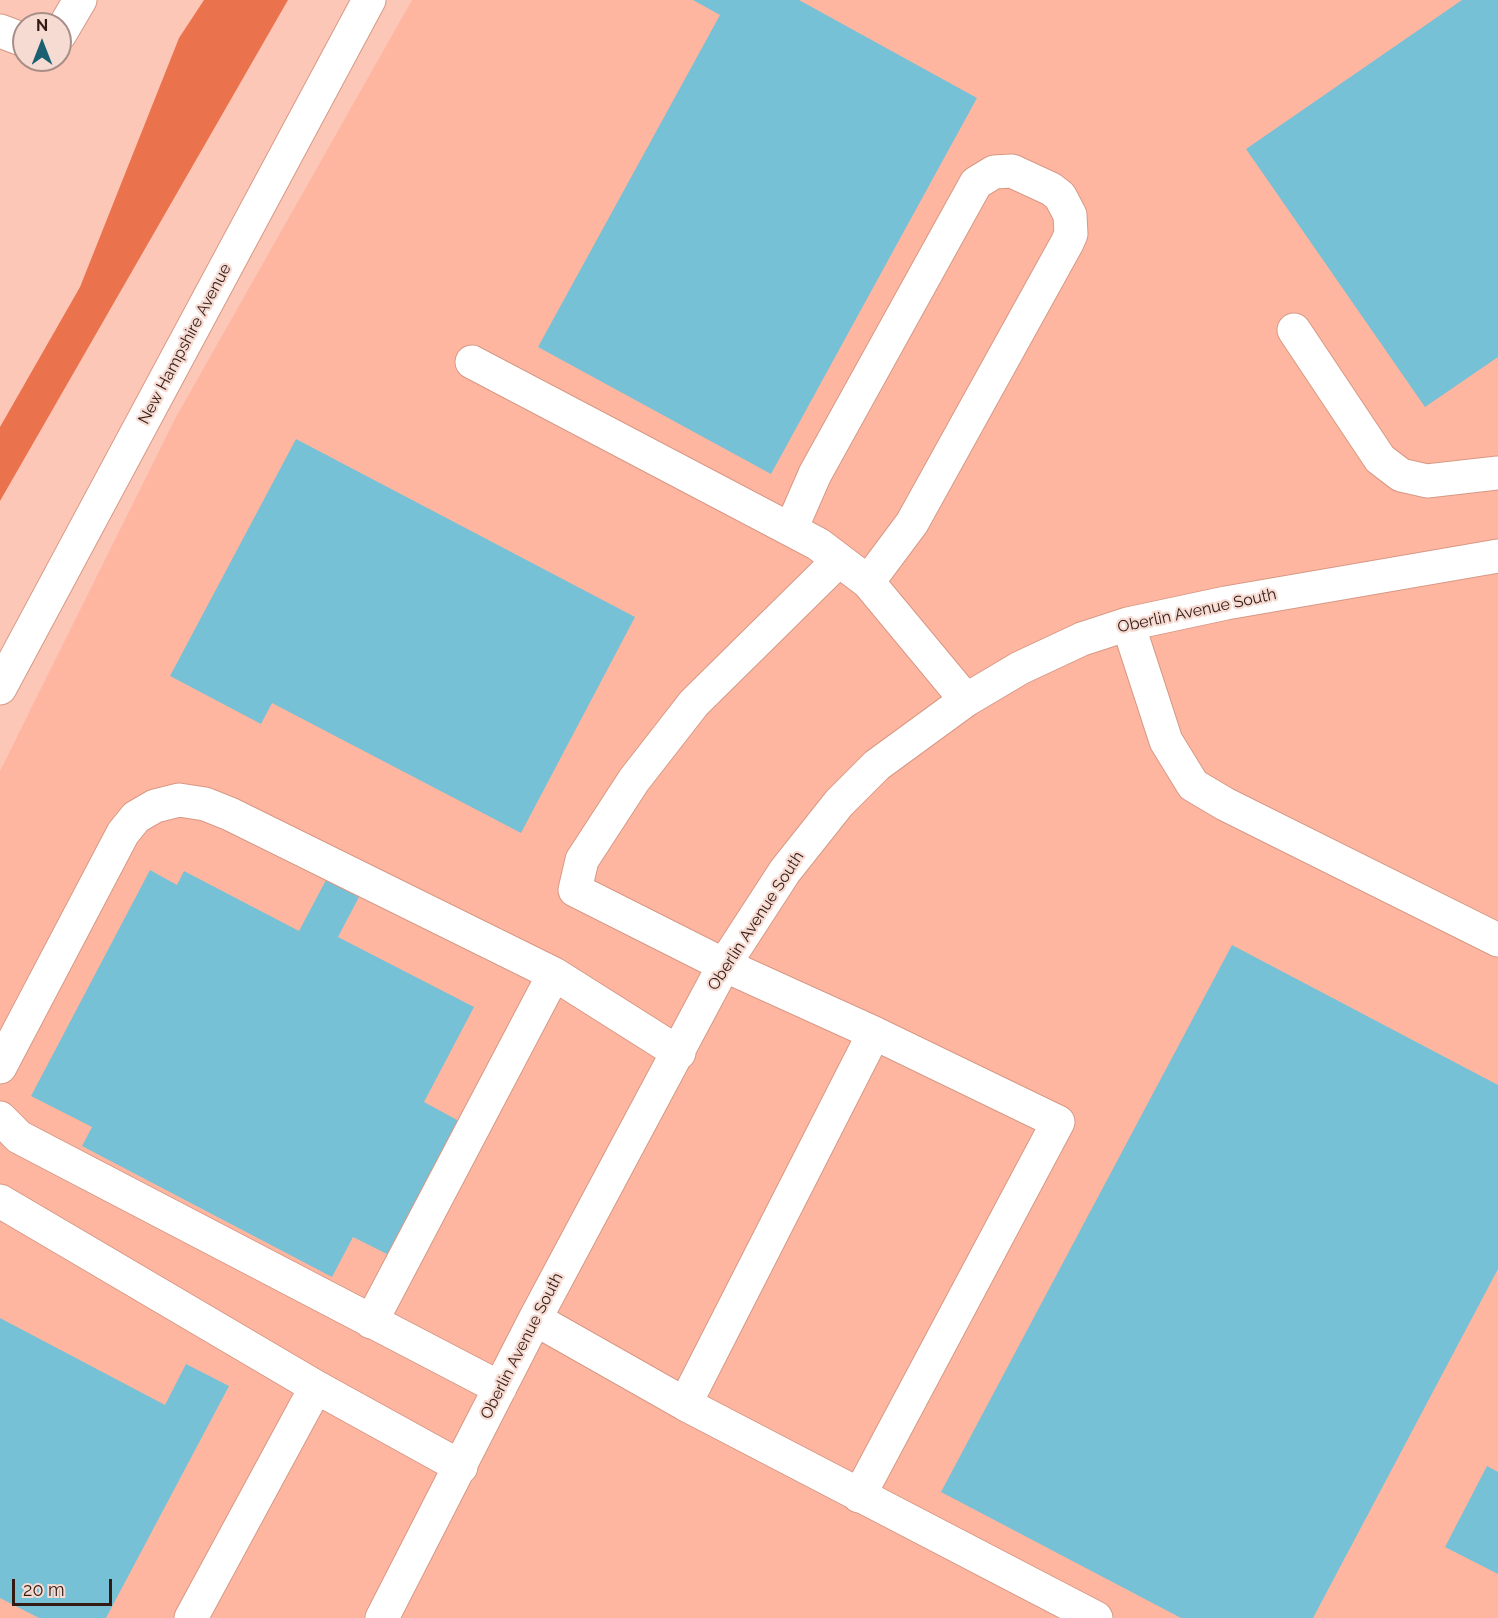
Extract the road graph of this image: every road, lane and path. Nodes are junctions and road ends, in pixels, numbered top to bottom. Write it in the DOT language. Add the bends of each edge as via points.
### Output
graph roads {
  1 [pos="80,0"];
  2 [pos="369,0"];
  3 [pos="72,14"];
  4 [pos="1294,330"];
  5 [pos="472,362"];
  6 [pos="1498,473"];
  7 [pos="791,529"];
  8 [pos="1498,556"];
  9 [pos="839,560"];
  10 [pos="868,582"];
  11 [pos="1128,624"];
  12 [pos="0,688"];
  13 [pos="966,699"];
  14 [pos="1498,940"];
  15 [pos="724,965"];
  16 [pos="554,974"];
  17 [pos="874,1033"];
  18 [pos="679,1053"];
  19 [pos="0,1067"];
  20 [pos="0,1118"];
  21 [pos="0,1201"];
  22 [pos="535,1319"];
  23 [pos="370,1322"];
  24 [pos="316,1387"];
  25 [pos="500,1389"];
  26 [pos="685,1404"];
  27 [pos="460,1467"];
  28 [pos="859,1496"];
  29 [pos="191,1618"];
  30 [pos="382,1618"];
  31 [pos="1096,1618"];
  1 -- 3 [label="street"];
  2 -- 12 [label="street, New Hampshire Avenue"];
  4 -- 6 [label="street" via="1380,459 1401,475 1427,481"];
  5 -- 7 [label="street"];
  7 -- 9 [label="street"];
  7 -- 10 [label="street" via="814,474 976,183 994,172 1012,171 1051,189 1060,196 1070,215 1071,234 1067,243 912,523"];
  8 -- 11 [label="street, Oberlin Avenue South"];
  9 -- 10 [label="street"];
  9 -- 15 [label="street" via="694,704 634,780 582,860 574,890"];
  10 -- 13 [label="street"];
  11 -- 13 [label="street, Oberlin Avenue South" via="1082,639"];
  11 -- 14 [label="street" via="1166,741 1193,785"];
  13 -- 15 [label="street, Oberlin Avenue South" via="877,765 839,803 785,871"];
  15 -- 17 [label="street"];
  15 -- 18 [label="street, Oberlin Avenue South"];
  16 -- 18 [label="street"];
  16 -- 19 [label="street" via="230,814 206,804 179,801 146,811 123,833"];
  16 -- 23 [label="street"];
  17 -- 26 [label="street"];
  17 -- 28 [label="street" via="1058,1122"];
  18 -- 22 [label="street, Oberlin Avenue South"];
  20 -- 23 [label="street" via="19,1137"];
  21 -- 24 [label="street"];
  22 -- 25 [label="street, Oberlin Avenue South"];
  22 -- 26 [label="street"];
  23 -- 25 [label="street"];
  24 -- 27 [label="street"];
  24 -- 29 [label="street"];
  25 -- 27 [label="street, Oberlin Avenue South"];
  26 -- 28 [label="street"];
  27 -- 30 [label="street, Oberlin Avenue South"];
  28 -- 31 [label="street"];
}
